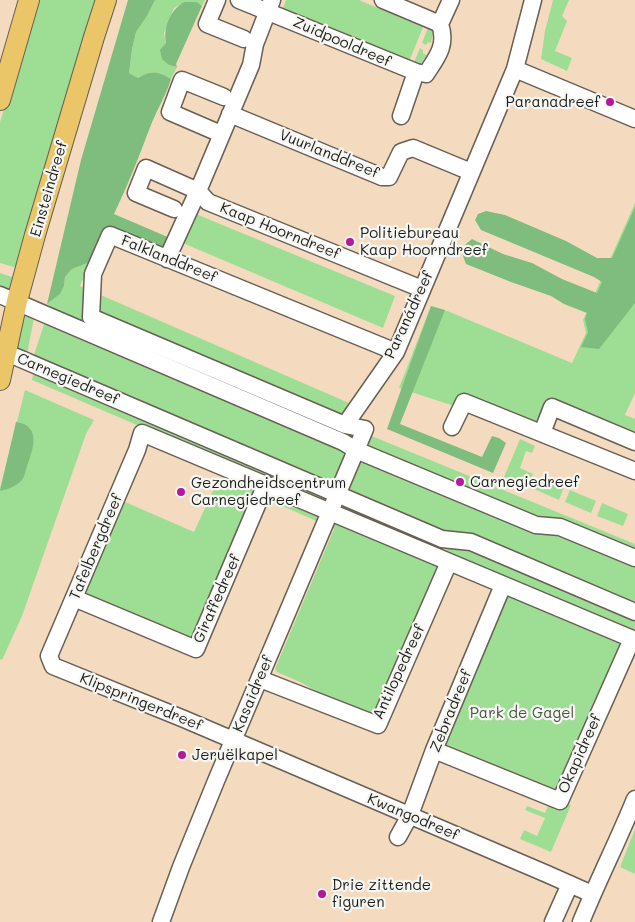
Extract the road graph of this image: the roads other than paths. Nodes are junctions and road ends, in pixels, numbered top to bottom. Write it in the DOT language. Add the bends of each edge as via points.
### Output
graph roads {
  1 [pos="29,0"];
  2 [pos="106,0"];
  3 [pos="217,0"];
  4 [pos="239,0"];
  5 [pos="383,0"];
  6 [pos="451,0"];
  7 [pos="533,0"];
  8 [pos="270,5"];
  9 [pos="440,24"];
  10 [pos="244,39"];
  11 [pos="515,69"];
  12 [pos="416,72"];
  13 [pos="224,97"];
  14 [pos="0,100"];
  15 [pos="230,114"];
  16 [pos="401,116"];
  17 [pos="635,119"];
  18 [pos="221,134"];
  19 [pos="471,172"];
  20 [pos="198,191"];
  21 [pos="174,209"];
  22 [pos="167,259"];
  23 [pos="422,289"];
  24 [pos="8,298"];
  25 [pos="3,351"];
  26 [pos="396,352"];
  27 [pos="0,380"];
  28 [pos="345,425"];
  29 [pos="452,427"];
  30 [pos="542,433"];
  31 [pos="635,442"];
  32 [pos="356,450"];
  33 [pos="635,471"];
  34 [pos="266,484"];
  35 [pos="337,495"];
  36 [pos="330,512"];
  37 [pos="635,558"];
  38 [pos="449,562"];
  39 [pos="503,585"];
  40 [pos="74,598"];
  41 [pos="635,612"];
  42 [pos="633,639"];
  43 [pos="50,661"];
  44 [pos="260,679"];
  45 [pos="234,742"];
  46 [pos="434,750"];
  47 [pos="634,804"];
  48 [pos="410,815"];
  49 [pos="398,837"];
  50 [pos="570,884"];
  51 [pos="592,894"];
  52 [pos="161,922"];
  53 [pos="553,922"];
  54 [pos="581,922"];
  1 -- 14 [label="main road"];
  2 -- 24 [label="main road, Einsteindreef"];
  3 -- 10 [label="street" via="207,24"];
  4 -- 8 [label="street"];
  5 -- 9 [label="street"];
  6 -- 9 [label="street"];
  7 -- 11 [label="street, Paranádreef"];
  8 -- 12 [label="street, Zuidpooldreef"];
  8 -- 15 [label="street"];
  9 -- 12 [label="street" via="444,35 440,54 426,74"];
  11 -- 17 [label="street"];
  11 -- 19 [label="street, Paranádreef"];
  12 -- 16 [label="street"];
  13 -- 18 [label="street" via="182,80 170,112"];
  15 -- 18 [label="street"];
  15 -- 19 [label="street, Vuurlanddreef" via="382,177 389,177 401,152 413,148"];
  18 -- 20 [label="street"];
  19 -- 23 [label="street, Paranádreef"];
  20 -- 21 [label="street, Kaap Hoorndreef" via="146,168 136,193"];
  20 -- 22 [label="street"];
  20 -- 23 [label="street, Kaap Hoorndreef" via="208,202"];
  22 -- 26 [label="street, Falklanddreef"];
  22 -- 28 [label="street, Falklanddreef" via="110,235 93,274 91,317"];
  23 -- 26 [label="street, Paranádreef"];
  24 -- 25 [label="main road, Einsteindreef"];
  24 -- 32 [label="street"];
  25 -- 27 [label="main road, Einsteindreef"];
  25 -- 35 [label="street, Carnegiedreef"];
  26 -- 28 [label="street, Paranádreef"];
  28 -- 32 [label="street" via="365,428"];
  29 -- 30 [label="street" via="464,402"];
  30 -- 31 [label="street" via="552,407"];
  30 -- 33 [label="street"];
  32 -- 35 [label="street"];
  32 -- 37 [label="street" via="536,525 560,527"];
  34 -- 36 [label="street"];
  34 -- 40 [label="street, Giraffedreef" via="196,649"];
  34 -- 40 [label="street, Tafelbergdreef" via="142,433"];
  35 -- 36 [label="street, Kasaidreef"];
  35 -- 41 [label="street, Carnegiedreef" via="442,539 471,542"];
  36 -- 38 [label="street"];
  36 -- 44 [label="street, Kasaidreef"];
  38 -- 39 [label="street"];
  38 -- 44 [label="street, Antilopedreef" via="378,725"];
  39 -- 42 [label="street"];
  39 -- 46 [label="street, Zebradreef"];
  40 -- 43 [label="street, Tafelbergdreef" via="49,656"];
  42 -- 46 [label="street, Okapidreef" via="560,801"];
  43 -- 45 [label="street, Klipspringerdreef" via="53,666"];
  44 -- 45 [label="street, Kasaidreef"];
  45 -- 48 [label="street, Kwangodreef"];
  45 -- 52 [label="street, Kasaidreef" via="181,866"];
  46 -- 48 [label="street, Zebradreef"];
  47 -- 51 [label="street"];
  48 -- 49 [label="street, Zebradreef"];
  48 -- 50 [label="street, Kwangodreef"];
  50 -- 51 [label="street, Kwangodreef"];
  50 -- 53 [label="street"];
  51 -- 54 [label="street"];
}
